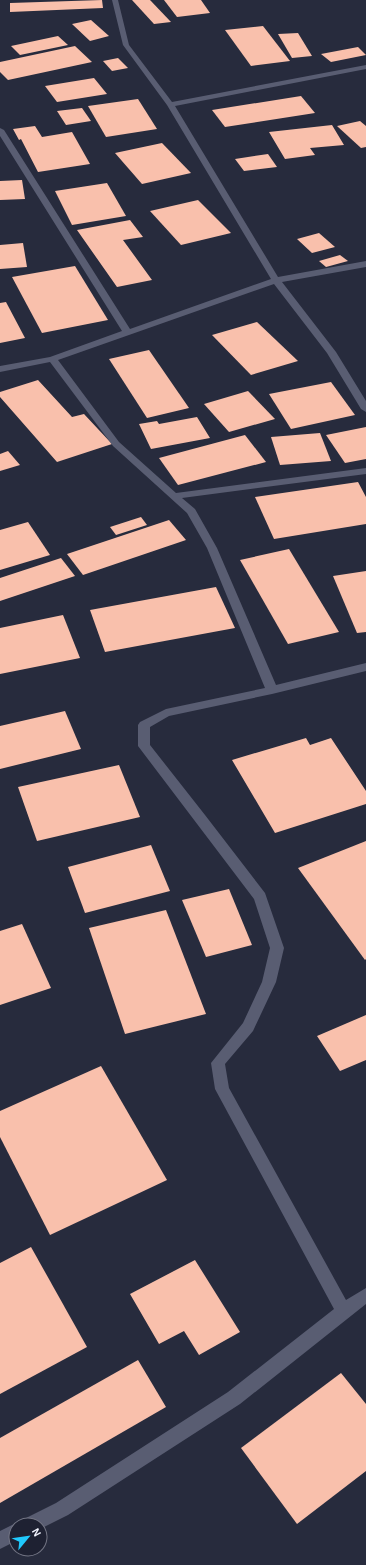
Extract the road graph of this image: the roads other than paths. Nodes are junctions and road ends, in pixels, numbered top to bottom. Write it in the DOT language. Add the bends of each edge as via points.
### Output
graph roads {
  1 [pos="115,0"];
  2 [pos="366,67"];
  3 [pos="170,106"];
  4 [pos="0,130"];
  5 [pos="366,264"];
  6 [pos="276,280"];
  7 [pos="128,333"];
  8 [pos="52,359"];
  9 [pos="0,369"];
  10 [pos="366,409"];
  11 [pos="366,471"];
  12 [pos="174,496"];
  13 [pos="366,668"];
  14 [pos="272,690"];
  15 [pos="366,1295"];
  16 [pos="344,1311"];
  17 [pos="46,1517"];
  1 -- 3 [label="street" via="126,45"];
  2 -- 3 [label="street"];
  3 -- 6 [label="street"];
  4 -- 7 [label="street"];
  5 -- 6 [label="street"];
  6 -- 7 [label="street"];
  6 -- 10 [label="street" via="331,352"];
  7 -- 8 [label="street"];
  8 -- 9 [label="street"];
  8 -- 12 [label="street" via="116,444"];
  11 -- 12 [label="street"];
  12 -- 14 [label="street" via="191,511 212,548"];
  13 -- 14 [label="street"];
  14 -- 16 [label="street" via="166,713 144,725 144,746 260,896 277,948 269,982 248,1027 218,1063 222,1089"];
  15 -- 16 [label="street"];
  16 -- 17 [label="street" via="234,1398"];
}
